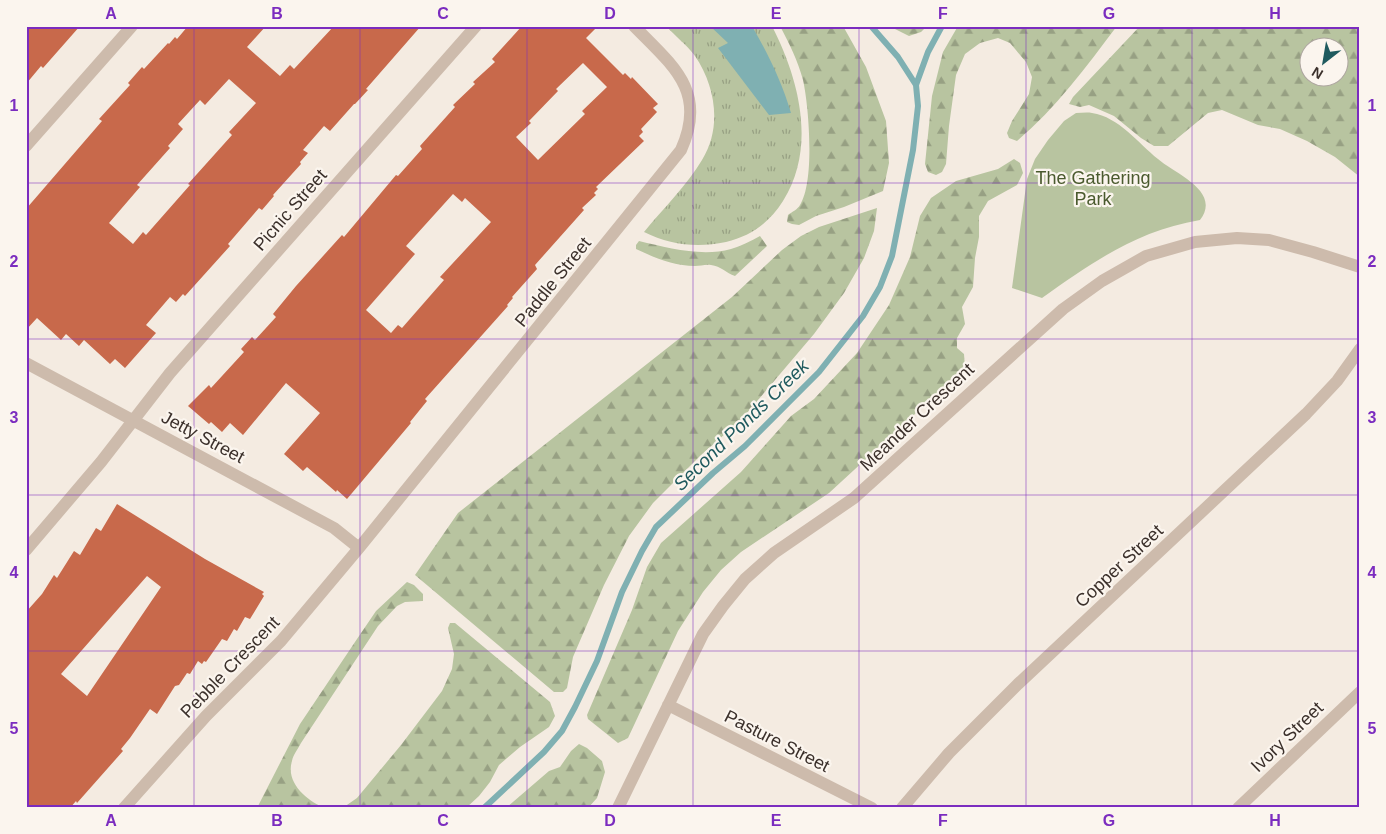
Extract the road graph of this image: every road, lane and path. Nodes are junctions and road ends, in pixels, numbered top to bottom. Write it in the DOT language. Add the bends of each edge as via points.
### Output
graph roads {
  1 [pos="132,26"];
  2 [pos="476,26"];
  3 [pos="634,26"];
  4 [pos="26,146"];
  5 [pos="1360,267"];
  6 [pos="1360,349"];
  7 [pos="26,363"];
  8 [pos="134,420"];
  9 [pos="359,548"];
  10 [pos="26,550"];
  11 [pos="1360,692"];
  12 [pos="668,705"];
  13 [pos="124,808"];
  14 [pos="618,808"];
  15 [pos="872,808"];
  16 [pos="902,808"];
  17 [pos="1238,808"];
  1 -- 4 [label="street"];
  2 -- 8 [label="street, Picnic Street" via="170,373"];
  3 -- 9 [label="street, Paddle Street" via="672,65 687,90 691,120 681,150"];
  5 -- 12 [label="street, Meander Crescent" via="1269,240 1237,238 1195,242 1146,256 1102,281 1056,315 854,498 774,553 745,578 703,634"];
  6 -- 16 [label="street, Copper Street" via="1337,381 1306,414 1018,684 949,753"];
  7 -- 8 [label="street, Jetty Street"];
  8 -- 9 [label="street, Jetty Street" via="334,528"];
  8 -- 10 [label="street"];
  9 -- 13 [label="street, Pebble Crescent" via="281,641 206,716"];
  11 -- 17 [label="street, Ivory Street"];
  12 -- 14 [label="street, Meander Crescent"];
  12 -- 15 [label="street, Pasture Street"];
}
